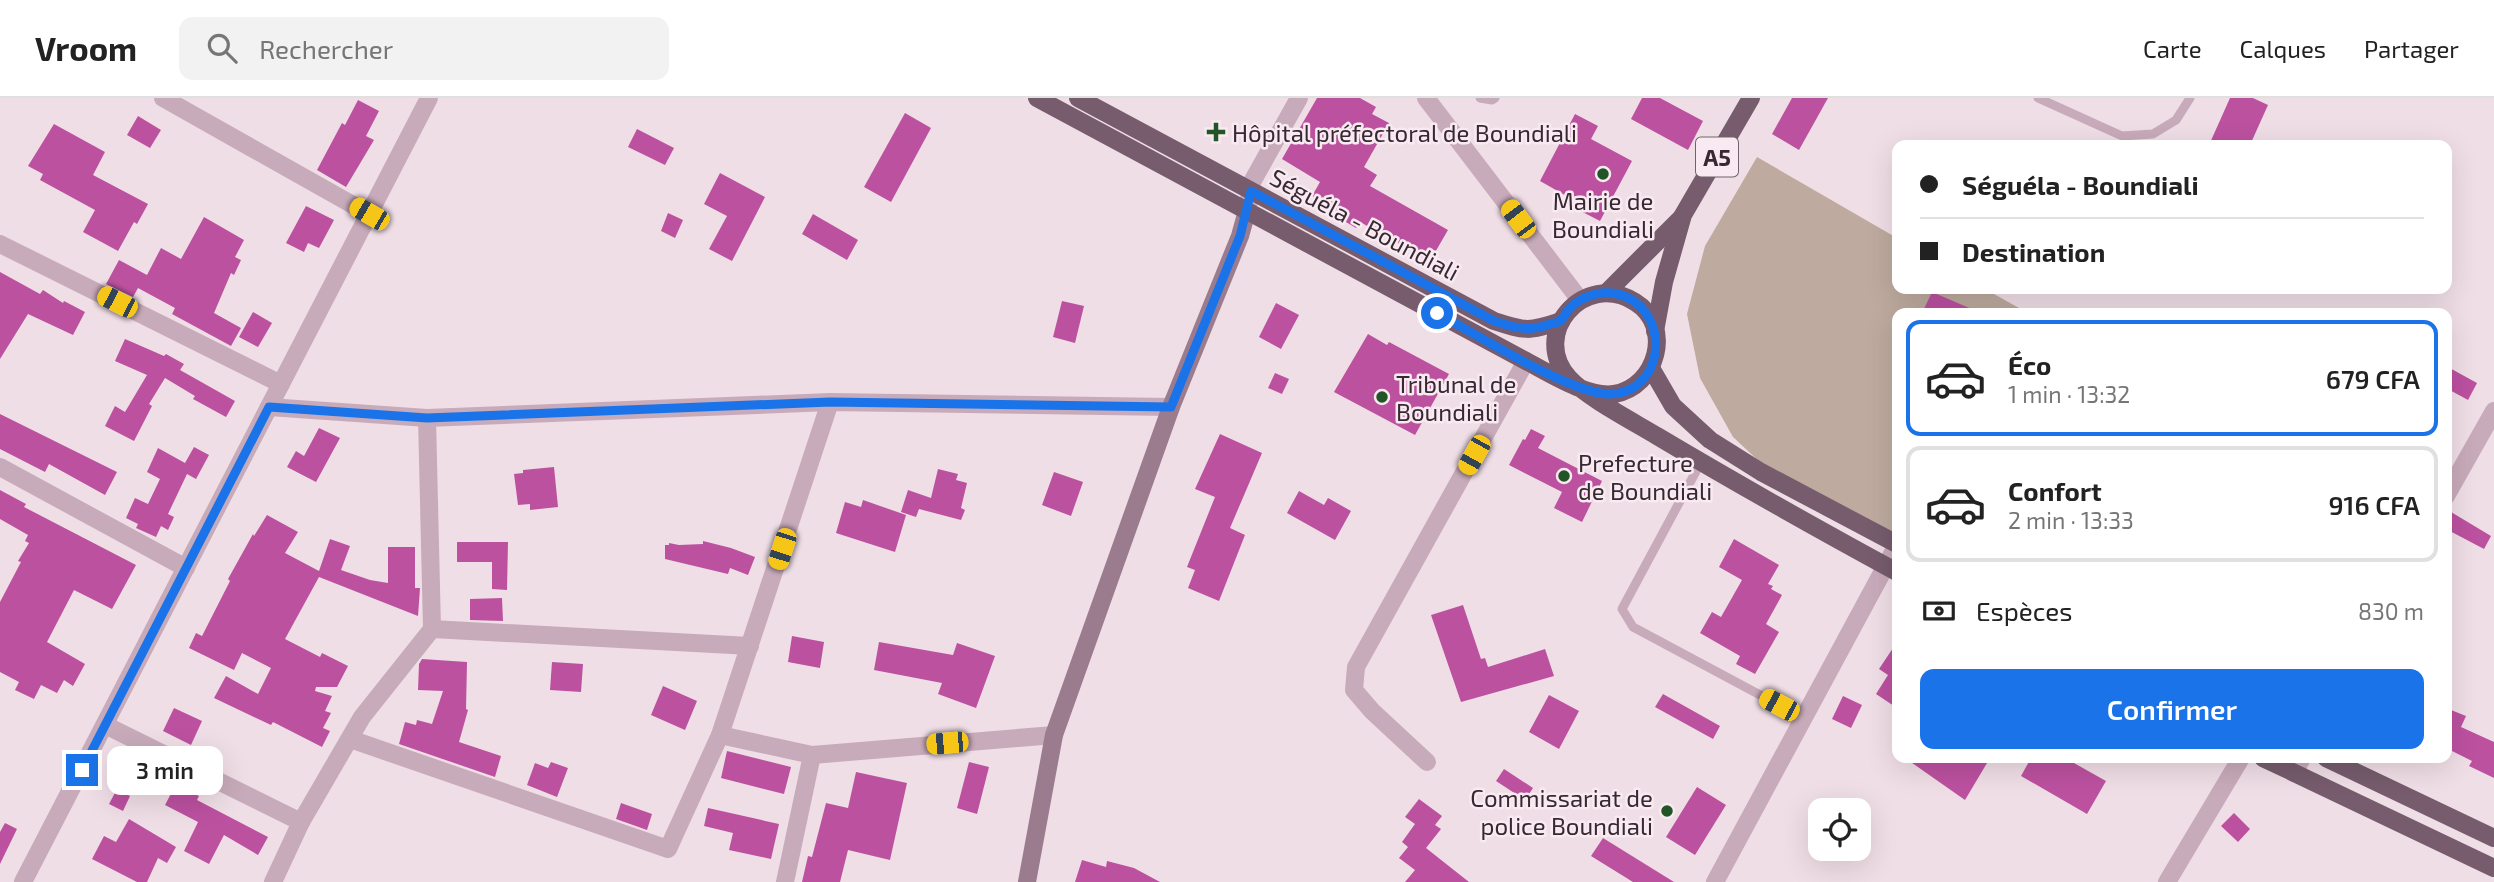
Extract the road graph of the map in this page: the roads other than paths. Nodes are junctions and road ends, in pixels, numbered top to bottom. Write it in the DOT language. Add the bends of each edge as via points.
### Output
graph roads {
  1 [pos="163,98"];
  2 [pos="429,98"];
  3 [pos="1037,98"];
  4 [pos="1078,98"];
  5 [pos="1299,98"];
  6 [pos="1426,98"];
  7 [pos="1480,98"];
  8 [pos="1494,98"];
  9 [pos="1751,98"];
  10 [pos="2038,98"];
  11 [pos="2190,98"];
  12 [pos="184,103"];
  13 [pos="1251,191"];
  14 [pos="1247,211"];
  15 [pos="369,214"];
  16 [pos="1683,215"];
  17 [pos="0,244"];
  18 [pos="1607,292"];
  19 [pos="1580,300"];
  20 [pos="1561,321"];
  21 [pos="1656,331"];
  22 [pos="1526,361"];
  23 [pos="1651,368"];
  24 [pos="281,384"];
  25 [pos="1581,388"];
  26 [pos="830,402"];
  27 [pos="269,407"];
  28 [pos="1171,407"];
  29 [pos="2494,411"];
  30 [pos="427,418"];
  31 [pos="1700,462"];
  32 [pos="0,467"];
  33 [pos="2452,485"];
  34 [pos="1892,541"];
  35 [pos="186,568"];
  36 [pos="1892,569"];
  37 [pos="432,629"];
  38 [pos="750,646"];
  39 [pos="1803,718"];
  40 [pos="105,725"];
  41 [pos="1054,734"];
  42 [pos="720,735"];
  43 [pos="350,739"];
  44 [pos="812,755"];
  45 [pos="1427,762"];
  46 [pos="2238,763"];
  47 [pos="2336,763"];
  48 [pos="2298,765"];
  49 [pos="301,822"];
  50 [pos="2494,838"];
  51 [pos="2494,868"];
  52 [pos="23,882"];
  53 [pos="273,882"];
  54 [pos="785,882"];
  55 [pos="1027,882"];
  56 [pos="1715,882"];
  57 [pos="2167,882"];
  1 -- 12 [label="street"];
  2 -- 15 [label="street"];
  3 -- 14 [label="main road, Séguéla - Boundiali"];
  4 -- 13 [label="main road, Séguéla - Boundiali"];
  5 -- 13 [label="street"];
  6 -- 19 [label="street"];
  7 -- 8 [label="lane"];
  9 -- 16 [label="main road, A5"];
  10 -- 11 [label="lane" via="2122,136 2153,134 2176,120"];
  12 -- 15 [label="street"];
  13 -- 14 [label="street"];
  13 -- 20 [label="main road, Séguéla - Boundiali" via="1494,321 1521,330"];
  14 -- 22 [label="main road, Séguéla - Boundiali"];
  14 -- 28 [label="main road"];
  15 -- 24 [label="street"];
  16 -- 18 [label="main road, A5"];
  16 -- 21 [label="main road, A5"];
  17 -- 24 [label="street"];
  18 -- 19 [label="main road"];
  18 -- 21 [label="main road" via="1638,303"];
  19 -- 20 [label="main road"];
  20 -- 25 [label="main road" via="1556,335 1560,365"];
  21 -- 23 [label="main road"];
  22 -- 25 [label="main road, Séguéla - Boundiali"];
  22 -- 45 [label="street" via="1356,667 1354,690"];
  23 -- 25 [label="main road, Séguéla - Boundiali" via="1628,390 1596,394"];
  23 -- 34 [label="main road" via="1673,406 1710,440"];
  24 -- 27 [label="street"];
  25 -- 31 [label="main road"];
  26 -- 28 [label="street"];
  26 -- 30 [label="street"];
  26 -- 38 [label="street"];
  27 -- 30 [label="street"];
  27 -- 35 [label="street"];
  28 -- 41 [label="main road"];
  29 -- 33 [label="street"];
  30 -- 37 [label="street"];
  31 -- 36 [label="main road"];
  31 -- 39 [label="lane" via="1622,609 1633,627"];
  32 -- 35 [label="street"];
  35 -- 40 [label="street"];
  36 -- 39 [label="street"];
  37 -- 38 [label="street"];
  37 -- 43 [label="street" via="362,717"];
  38 -- 42 [label="street"];
  39 -- 56 [label="street"];
  40 -- 49 [label="street"];
  40 -- 52 [label="street"];
  41 -- 44 [label="street"];
  41 -- 55 [label="main road"];
  42 -- 43 [label="street" via="668,849"];
  42 -- 44 [label="street"];
  43 -- 49 [label="street"];
  44 -- 54 [label="street"];
  46 -- 57 [label="street"];
  47 -- 50 [label="main road"];
  48 -- 51 [label="main road"];
  49 -- 53 [label="street"];
}
